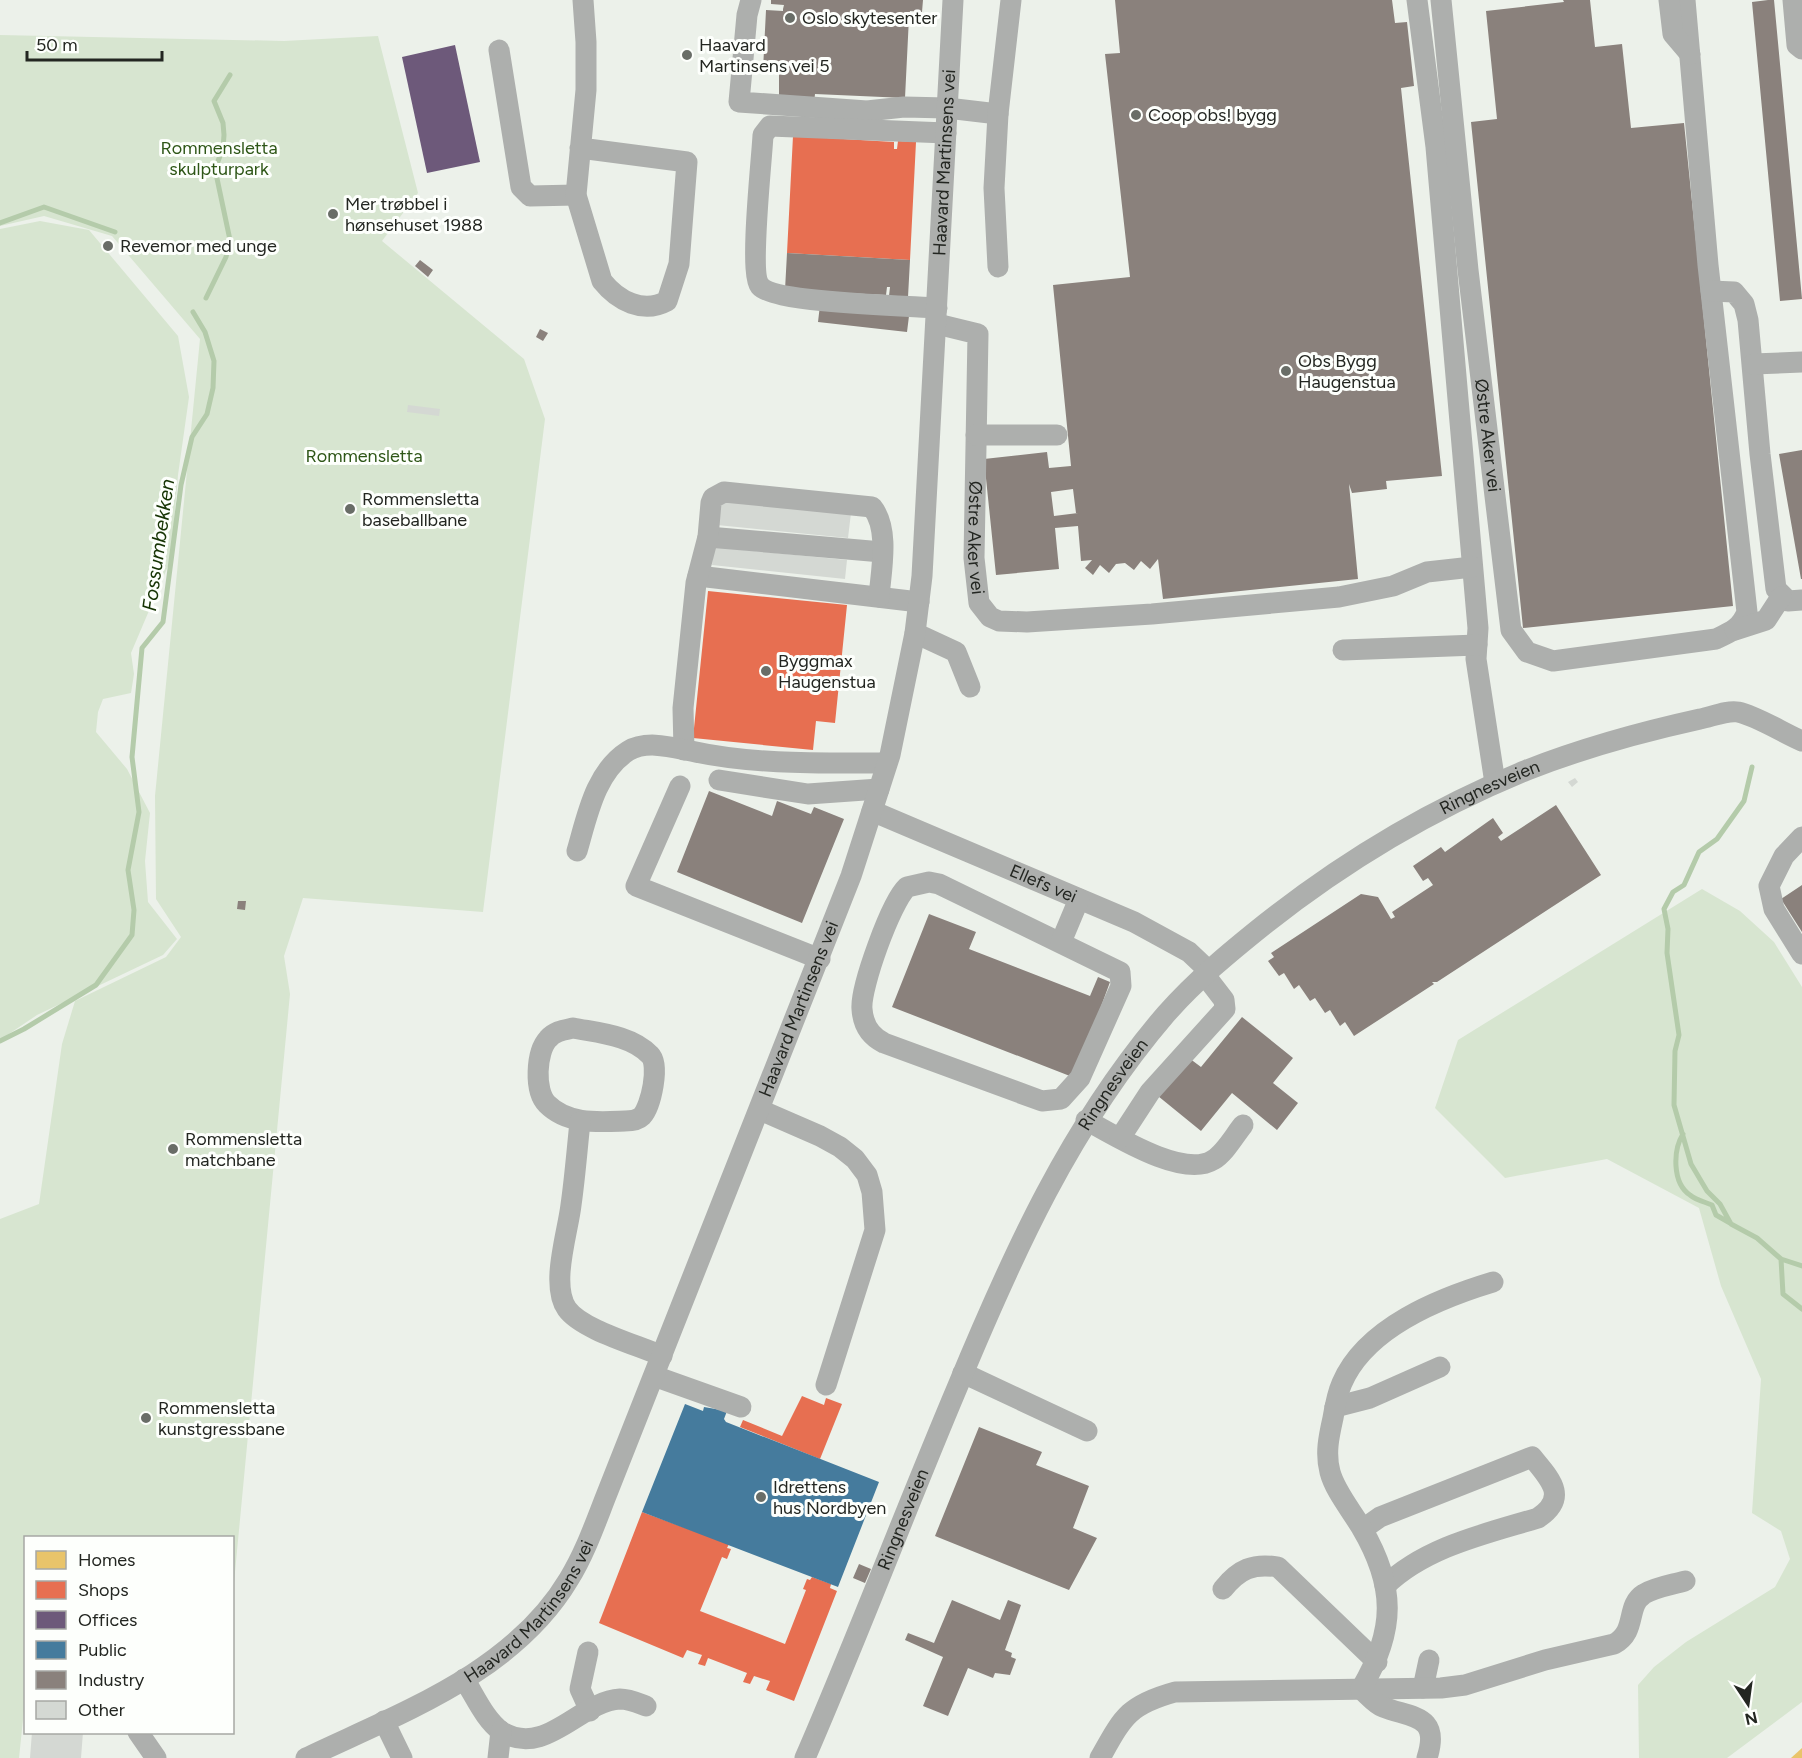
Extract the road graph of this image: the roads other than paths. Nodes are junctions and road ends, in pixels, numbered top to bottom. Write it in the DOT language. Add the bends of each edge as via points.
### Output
graph roads {
  1 [pos="583,0"];
  2 [pos="751,0"];
  3 [pos="953,0"];
  4 [pos="1011,0"];
  5 [pos="1417,0"];
  6 [pos="1441,0"];
  7 [pos="1670,0"];
  8 [pos="1685,0"];
  9 [pos="1793,0"];
  10 [pos="1802,49"];
  11 [pos="499,50"];
  12 [pos="1690,54"];
  13 [pos="947,108"];
  14 [pos="998,114"];
  15 [pos="946,133"];
  16 [pos="580,148"];
  17 [pos="576,195"];
  18 [pos="998,267"];
  19 [pos="1711,291"];
  20 [pos="937,316"];
  21 [pos="1802,362"];
  22 [pos="1753,364"];
  23 [pos="976,435"];
  24 [pos="1057,435"];
  25 [pos="708,537"];
  26 [pos="882,552"];
  27 [pos="1472,567"];
  28 [pos="698,576"];
  29 [pos="879,597"];
  30 [pos="1781,597"];
  31 [pos="1802,600"];
  32 [pos="919,602"];
  33 [pos="1735,630"];
  34 [pos="915,633"];
  35 [pos="1477,645"];
  36 [pos="1343,650"];
  37 [pos="970,687"];
  38 [pos="1802,741"];
  39 [pos="684,750"];
  40 [pos="887,763"];
  41 [pos="719,780"];
  42 [pos="1495,783"];
  43 [pos="680,786"];
  44 [pos="879,789"];
  45 [pos="872,811"];
  46 [pos="1802,837"];
  47 [pos="577,851"];
  48 [pos="1079,899"];
  49 [pos="1061,942"];
  50 [pos="1802,954"];
  51 [pos="820,958"];
  52 [pos="1206,972"];
  53 [pos="760,1110"];
  54 [pos="1086,1120"];
  55 [pos="580,1122"];
  56 [pos="1243,1125"];
  57 [pos="1120,1138"];
  58 [pos="1493,1282"];
  59 [pos="662,1356"];
  60 [pos="1440,1367"];
  61 [pos="963,1373"];
  62 [pos="654,1376"];
  63 [pos="826,1385"];
  64 [pos="741,1407"];
  65 [pos="1335,1407"];
  66 [pos="1087,1431"];
  67 [pos="1362,1529"];
  68 [pos="1684,1581"];
  69 [pos="1385,1586"];
  70 [pos="1223,1589"];
  71 [pos="588,1652"];
  72 [pos="1429,1660"];
  73 [pos="1377,1662"];
  74 [pos="464,1679"];
  75 [pos="1423,1688"];
  76 [pos="1361,1689"];
  77 [pos="646,1706"];
  78 [pos="590,1711"];
  79 [pos="384,1721"];
  80 [pos="501,1731"];
  81 [pos="139,1734"];
  82 [pos="813,1755"];
  83 [pos="156,1758"];
  84 [pos="306,1758"];
  85 [pos="402,1758"];
  86 [pos="498,1758"];
  87 [pos="1100,1758"];
  88 [pos="1427,1758"];
  1 -- 16 [label="street" via="586,90"];
  2 -- 13 [label="street" via="739,102 867,111"];
  3 -- 13 [label="street, Haavard Martinsens vei"];
  4 -- 14 [label="street"];
  5 -- 27 [label="street, Østre Aker vei" via="1436,147"];
  6 -- 33 [label="street, Østre Aker vei" via="1511,630 1527,652 1553,661 1716,639"];
  7 -- 12 [label="street" via="1673,34"];
  8 -- 12 [label="street"];
  9 -- 10 [label="street" via="1797,45"];
  11 -- 17 [label="street" via="521,187 530,196"];
  12 -- 19 [label="street"];
  13 -- 14 [label="street"];
  13 -- 15 [label="street, Haavard Martinsens vei"];
  14 -- 18 [label="street" via="994,188"];
  15 -- 20 [label="street, Haavard Martinsens vei"];
  15 -- 20 [label="street" via="770,126 763,135 756,246 756,275 760,286 771,293"];
  16 -- 17 [label="street"];
  16 -- 17 [label="street" via="687,162 679,264 667,301 643,307 611,293 602,281"];
  19 -- 22 [label="street" via="1734,292 1744,304"];
  19 -- 33 [label="street" via="1747,601 1743,622"];
  20 -- 23 [label="street, Østre Aker vei" via="978,334"];
  20 -- 32 [label="street, Haavard Martinsens vei"];
  21 -- 22 [label="street"];
  22 -- 30 [label="street" via="1771,551 1776,589"];
  23 -- 24 [label="street"];
  23 -- 27 [label="street, Østre Aker vei" via="974,558 979,603 985,614 999,621 1152,614 1339,597 1394,586 1427,572"];
  25 -- 26 [label="street"];
  25 -- 26 [label="street" via="711,503 724,492 866,504 878,514"];
  25 -- 28 [label="street"];
  26 -- 29 [label="street"];
  27 -- 35 [label="street, Østre Aker vei"];
  28 -- 29 [label="street"];
  28 -- 39 [label="street" via="683,708"];
  29 -- 32 [label="street"];
  30 -- 31 [label="street"];
  30 -- 33 [label="street, Østre Aker vei" via="1767,620"];
  32 -- 34 [label="street, Haavard Martinsens vei"];
  34 -- 37 [label="street" via="956,652"];
  34 -- 40 [label="street, Haavard Martinsens vei"];
  35 -- 36 [label="street"];
  35 -- 42 [label="street, Østre Aker vei"];
  38 -- 42 [label="street, Ringnesveien" via="1735,711 1611,741"];
  39 -- 40 [label="street" via="724,757 829,764"];
  39 -- 47 [label="street" via="644,746 627,752 616,762 596,793"];
  40 -- 44 [label="street, Haavard Martinsens vei"];
  41 -- 44 [label="street" via="808,794"];
  42 -- 52 [label="street, Ringnesveien" via="1448,804 1355,857"];
  43 -- 51 [label="street" via="636,886"];
  44 -- 45 [label="street, Haavard Martinsens vei"];
  45 -- 48 [label="street, Ellefs vei"];
  45 -- 51 [label="street, Haavard Martinsens vei"];
  46 -- 50 [label="street" via="1784,856 1769,886 1774,909"];
  48 -- 49 [label="street"];
  48 -- 52 [label="street, Ellefs vei" via="1168,939 1189,952"];
  49 -- 49 [label="street" via="1116,968 1122,978 1080,1078 1061,1099 1042,1101 884,1043 867,1029 862,997 891,908 907,887 939,884"];
  51 -- 53 [label="street, Haavard Martinsens vei"];
  52 -- 54 [label="street, Ringnesveien" via="1167,1013"];
  52 -- 57 [label="street, Ellefs vei" via="1224,1000 1225,1009 1150,1092"];
  53 -- 59 [label="street, Haavard Martinsens vei"];
  53 -- 63 [label="street" via="840,1147 867,1175 872,1192 875,1230"];
  54 -- 57 [label="street"];
  54 -- 61 [label="street, Ringnesveien" via="1013,1258"];
  55 -- 55 [label="street" via="548,1105 542,1096 539,1067 543,1046 549,1038 560,1030 573,1028 625,1039 649,1053 655,1071 644,1114 630,1121"];
  55 -- 59 [label="street" via="561,1264 561,1296 567,1309 582,1321"];
  56 -- 57 [label="street" via="1216,1158 1194,1166 1168,1160"];
  58 -- 65 [label="street" via="1428,1306 1381,1337 1342,1381"];
  59 -- 62 [label="street, Haavard Martinsens vei"];
  60 -- 65 [label="street" via="1370,1398"];
  61 -- 66 [label="street"];
  61 -- 82 [label="street, Ringnesveien" via="897,1531"];
  62 -- 64 [label="street"];
  62 -- 74 [label="street, Haavard Martinsens vei" via="569,1579 522,1636"];
  65 -- 67 [label="street" via="1327,1443 1329,1469"];
  67 -- 69 [label="street" via="1376,1555"];
  67 -- 69 [label="street" via="1380,1517 1532,1457 1550,1480 1555,1493 1549,1511 1421,1558"];
  68 -- 75 [label="street" via="1643,1595 1635,1603 1624,1639 1614,1644 1465,1685"];
  69 -- 73 [label="street" via="1388,1624"];
  70 -- 73 [label="street" via="1244,1569 1260,1564 1278,1567"];
  71 -- 78 [label="street" via="580,1689"];
  72 -- 75 [label="street"];
  73 -- 76 [label="street"];
  74 -- 79 [label="street, Haavard Martinsens vei"];
  74 -- 80 [label="street"];
  75 -- 76 [label="street"];
  76 -- 87 [label="street" via="1175,1692 1155,1697 1145,1700 1121,1720"];
  76 -- 88 [label="street" via="1381,1706 1417,1715 1430,1737"];
  77 -- 78 [label="street" via="619,1699"];
  78 -- 80 [label="street" via="540,1739 518,1739"];
  79 -- 84 [label="street, Haavard Martinsens vei"];
  79 -- 85 [label="street"];
  80 -- 86 [label="street"];
  81 -- 83 [label="street"];
}
